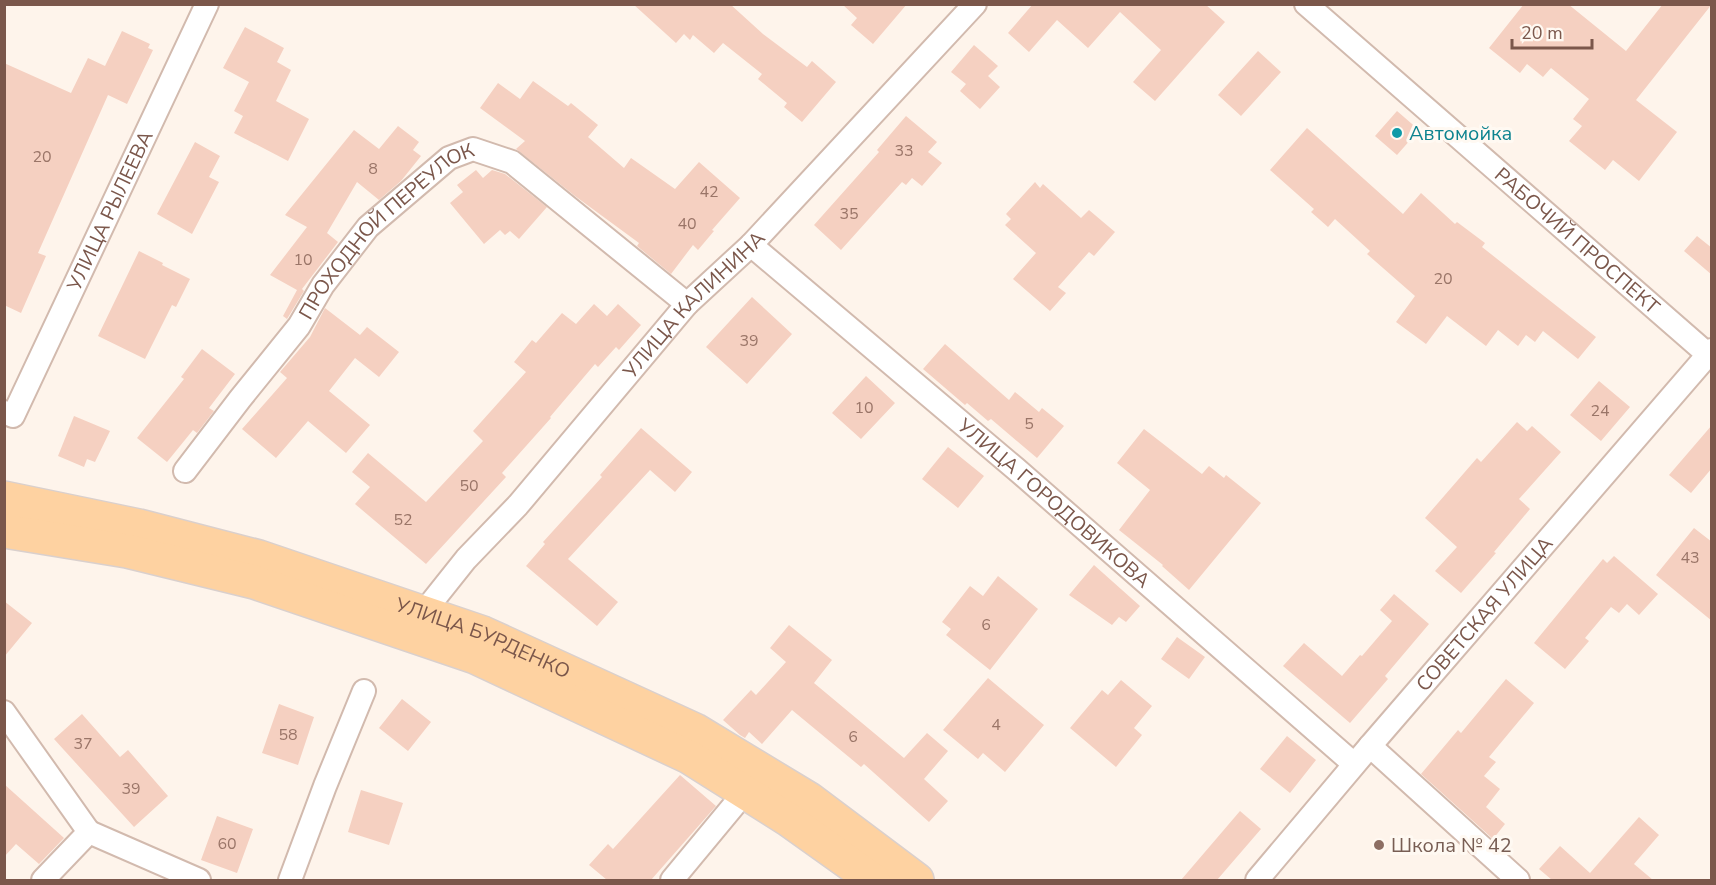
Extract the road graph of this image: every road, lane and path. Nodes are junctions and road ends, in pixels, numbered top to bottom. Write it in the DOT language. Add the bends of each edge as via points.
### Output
graph roads {
  1 [pos="207,4"];
  2 [pos="975,4"];
  3 [pos="1306,4"];
  4 [pos="751,245"];
  5 [pos="687,304"];
  6 [pos="1710,354"];
  7 [pos="9,414"];
  8 [pos="185,471"];
  9 [pos="4,498"];
  10 [pos="4,531"];
  11 [pos="423,613"];
  12 [pos="364,691"];
  13 [pos="4,712"];
  14 [pos="1370,746"];
  15 [pos="1354,764"];
  16 [pos="745,792"];
  17 [pos="89,832"];
  18 [pos="43,880"];
  19 [pos="199,880"];
  20 [pos="290,880"];
  21 [pos="672,880"];
  22 [pos="873,880"];
  23 [pos="917,880"];
  24 [pos="1257,880"];
  25 [pos="1518,880"];
  1 -- 7 [label="street, УЛИЦА РЫЛЕЕВА"];
  2 -- 4 [label="street, УЛИЦА КАЛИНИНА"];
  3 -- 6 [label="street, РАБОЧИЙ ПРОСПЕКТ"];
  4 -- 5 [label="street, УЛИЦА КАЛИНИНА"];
  4 -- 15 [label="street, УЛИЦА ГОРОДОВИКОВА" via="1016,469"];
  5 -- 8 [label="street, ПРОХОДНОЙ ПЕРЕУЛОК" via="512,162 473,149 449,158 368,227 322,285 299,326"];
  5 -- 11 [label="street, УЛИЦА КАЛИНИНА"];
  6 -- 14 [label="street, СОВЕТСКАЯ УЛИЦА"];
  9 -- 11 [label="main road, УЛИЦА БУРДЕНКО" via="139,526 259,557"];
  10 -- 16 [label="main road, УЛИЦА БУРДЕНКО" via="127,551 254,582 475,657 689,757"];
  11 -- 23 [label="main road, УЛИЦА БУРДЕНКО" via="483,633 695,730 809,799"];
  12 -- 20 [label="street"];
  13 -- 17 [label="street"];
  14 -- 15 [label="street, СОВЕТСКАЯ УЛИЦА"];
  14 -- 25 [label="street"];
  15 -- 24 [label="street, СОВЕТСКАЯ УЛИЦА"];
  16 -- 21 [label="street"];
  16 -- 22 [label="main road, УЛИЦА БУРДЕНКО"];
  17 -- 18 [label="street"];
  17 -- 19 [label="street"];
}
